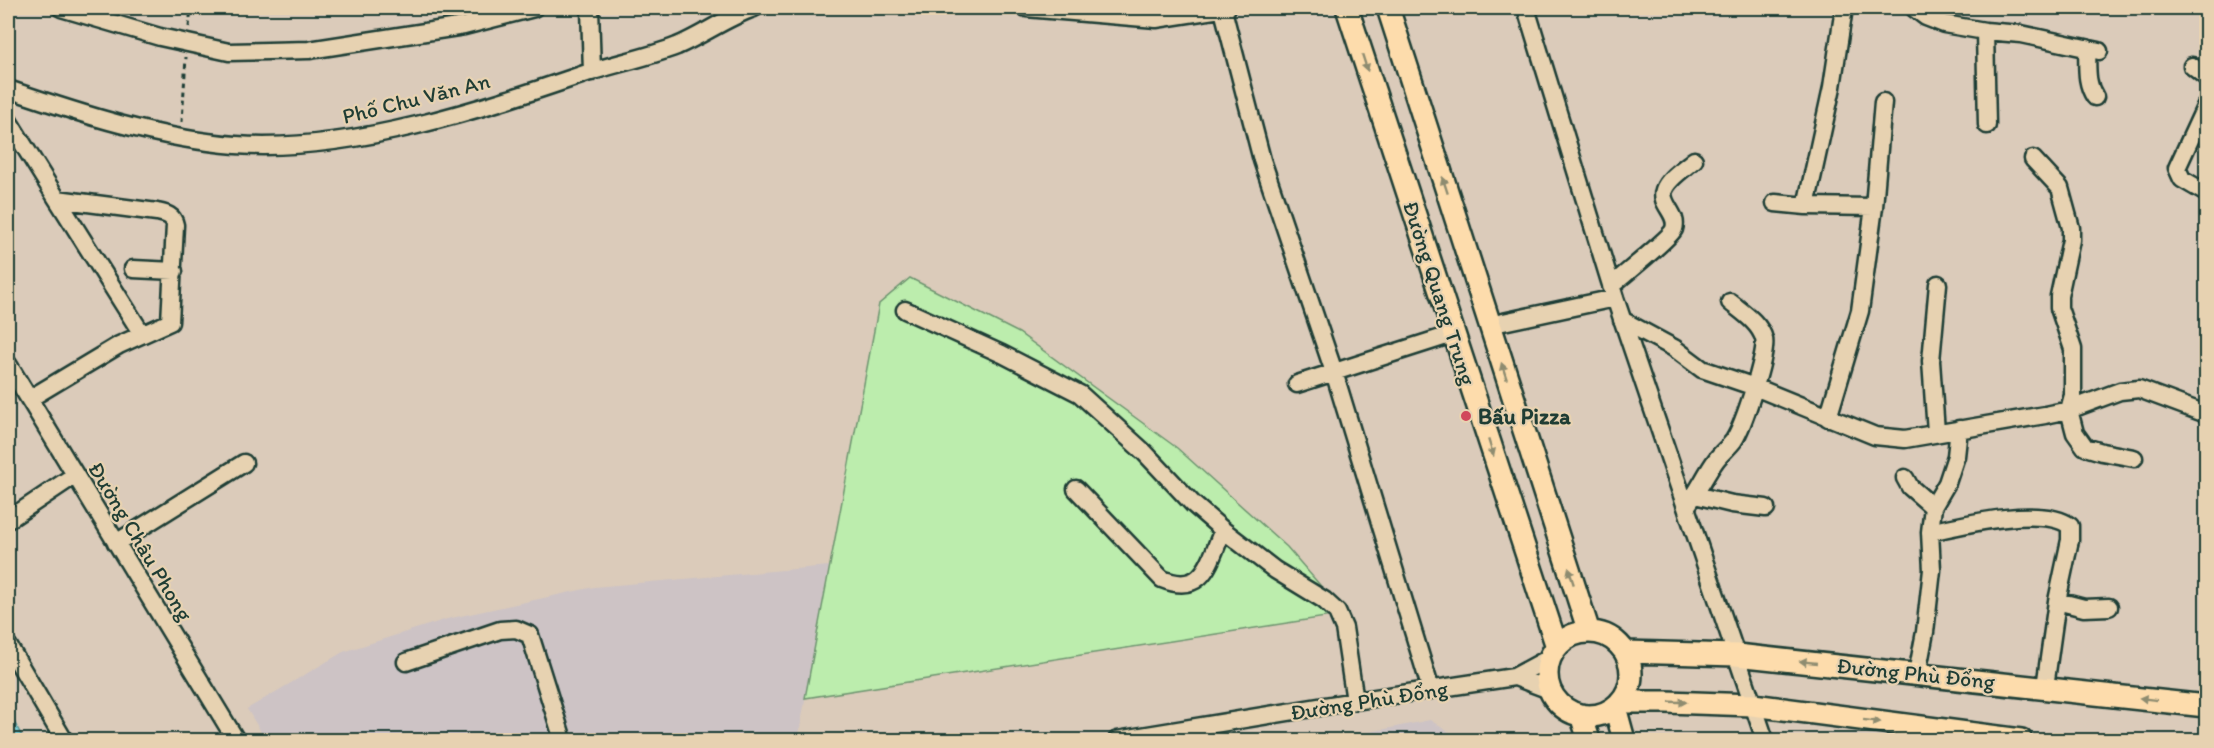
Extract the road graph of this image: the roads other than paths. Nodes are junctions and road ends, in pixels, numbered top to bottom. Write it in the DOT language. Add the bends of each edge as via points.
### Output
graph roads {
  1 [pos="61,8"];
  2 [pos="534,8"];
  3 [pos="590,8"];
  4 [pos="753,8"];
  5 [pos="1026,8"];
  6 [pos="1347,8"];
  7 [pos="1388,8"];
  8 [pos="1526,8"];
  9 [pos="1844,8"];
  10 [pos="1914,8"];
  11 [pos="1225,9"];
  12 [pos="1985,31"];
  13 [pos="2192,66"];
  14 [pos="592,72"];
  15 [pos="2206,76"];
  16 [pos="8,89"];
  17 [pos="2095,97"];
  18 [pos="1883,102"];
  19 [pos="2206,105"];
  20 [pos="8,120"];
  21 [pos="1987,125"];
  22 [pos="2033,159"];
  23 [pos="1694,160"];
  24 [pos="2206,193"];
  25 [pos="57,199"];
  26 [pos="1775,203"];
  27 [pos="1806,206"];
  28 [pos="1874,207"];
  29 [pos="133,269"];
  30 [pos="174,271"];
  31 [pos="1938,284"];
  32 [pos="1613,292"];
  33 [pos="1730,303"];
  34 [pos="905,310"];
  35 [pos="1622,320"];
  36 [pos="1490,325"];
  37 [pos="142,334"];
  38 [pos="1453,334"];
  39 [pos="8,364"];
  40 [pos="1334,372"];
  41 [pos="1297,384"];
  42 [pos="1755,387"];
  43 [pos="29,399"];
  44 [pos="2069,410"];
  45 [pos="2206,414"];
  46 [pos="1828,418"];
  47 [pos="1959,429"];
  48 [pos="1936,432"];
  49 [pos="2134,458"];
  50 [pos="244,463"];
  51 [pos="75,475"];
  52 [pos="1905,478"];
  53 [pos="1076,489"];
  54 [pos="1690,501"];
  55 [pos="1933,507"];
  56 [pos="1766,508"];
  57 [pos="8,520"];
  58 [pos="1222,530"];
  59 [pos="1930,532"];
  60 [pos="116,543"];
  61 [pos="2056,601"];
  62 [pos="2109,607"];
  63 [pos="1589,632"];
  64 [pos="8,649"];
  65 [pos="1554,652"];
  66 [pos="1625,652"];
  67 [pos="1737,655"];
  68 [pos="406,662"];
  69 [pos="1917,674"];
  70 [pos="1515,677"];
  71 [pos="2044,687"];
  72 [pos="1431,690"];
  73 [pos="1552,691"];
  74 [pos="1355,701"];
  75 [pos="1617,705"];
  76 [pos="1753,705"];
  77 [pos="2206,706"];
  78 [pos="1581,715"];
  79 [pos="64,741"];
  80 [pos="236,741"];
  81 [pos="563,741"];
  82 [pos="1117,741"];
  83 [pos="1589,741"];
  84 [pos="1624,741"];
  85 [pos="1765,741"];
  86 [pos="2021,741"];
  1 -- 2 [label="street" via="229,52 309,50 464,26"];
  3 -- 14 [label="street"];
  4 -- 14 [label="street, Phố Chu Văn An" via="677,46"];
  5 -- 11 [label="street" via="1156,19"];
  6 -- 38 [label="main road, Đường Quang Trung, one-way"];
  36 -- 7 [label="main road, Đường Quang Trung, one-way"];
  8 -- 32 [label="street"];
  9 -- 27 [label="street" via="1832,87"];
  10 -- 12 [label="street" via="1944,24"];
  11 -- 40 [label="street" via="1262,160"];
  12 -- 17 [label="street" via="2021,34 2093,50 2087,81"];
  12 -- 21 [label="street"];
  13 -- 15 [label="street"];
  14 -- 16 [label="street, Phố Chu Văn An" via="395,131 305,145 237,145 167,135"];
  18 -- 28 [label="street"];
  19 -- 24 [label="street" via="2177,168 2182,179"];
  20 -- 25 [label="street"];
  22 -- 44 [label="street" via="2060,188 2071,228 2059,296 2059,308 2073,348 2073,395"];
  23 -- 32 [label="street" via="1663,191 1674,217 1672,232"];
  25 -- 30 [label="street" via="169,215 175,225"];
  25 -- 37 [label="street"];
  26 -- 27 [label="street"];
  27 -- 28 [label="street"];
  28 -- 46 [label="street" via="1860,311"];
  29 -- 30 [label="street"];
  30 -- 37 [label="street" via="170,322"];
  31 -- 48 [label="street" via="1930,361"];
  32 -- 35 [label="street"];
  32 -- 36 [label="street"];
  33 -- 42 [label="street" via="1755,323 1764,336"];
  34 -- 58 [label="street" via="1080,394"];
  35 -- 42 [label="street" via="1674,348 1702,369"];
  35 -- 54 [label="street"];
  63 -- 36 [label="main road, Đường Quang Trung, one-way"];
  37 -- 43 [label="street"];
  38 -- 40 [label="street"];
  38 -- 65 [label="main road, Đường Quang Trung, one-way"];
  39 -- 43 [label="street, Đường Châu Phong"];
  40 -- 41 [label="street"];
  40 -- 72 [label="street"];
  42 -- 46 [label="street"];
  42 -- 54 [label="street" via="1734,440"];
  43 -- 51 [label="street, Đường Châu Phong"];
  44 -- 45 [label="street" via="2139,388"];
  44 -- 47 [label="street"];
  44 -- 49 [label="street" via="2075,432 2085,447"];
  46 -- 48 [label="street" via="1875,436 1905,439"];
  47 -- 48 [label="street"];
  47 -- 55 [label="street" via="1956,456"];
  50 -- 60 [label="street"];
  51 -- 57 [label="street"];
  51 -- 60 [label="street, Đường Châu Phong"];
  52 -- 55 [label="street"];
  53 -- 58 [label="street" via="1162,579 1177,585 1199,578"];
  54 -- 56 [label="street"];
  54 -- 67 [label="street"];
  55 -- 59 [label="street"];
  58 -- 74 [label="street" via="1337,612 1344,628"];
  59 -- 61 [label="street" via="2020,517 2066,523 2071,530"];
  59 -- 69 [label="street" via="1932,570"];
  60 -- 80 [label="street, Đường Châu Phong"];
  61 -- 62 [label="street" via="2084,608"];
  61 -- 71 [label="street"];
  63 -- 65 [label="main road" via="1572,636"];
  63 -- 66 [label="main road" via="1610,637"];
  64 -- 79 [label="street"];
  65 -- 70 [label="street, Đường Phù Đổng"];
  65 -- 73 [label="main road" via="1548,674"];
  66 -- 67 [label="main road, Đường Phù Đổng"];
  66 -- 75 [label="main road" via="1631,678"];
  69 -- 67 [label="main road, Đường Phù Đổng, one-way"];
  67 -- 76 [label="street"];
  68 -- 81 [label="street" via="500,630 516,629 530,635"];
  69 -- 71 [label="main road, Đường Phù Đổng"];
  70 -- 72 [label="street, Đường Phù Đổng"];
  70 -- 73 [label="street, Đường Phù Đổng"];
  77 -- 71 [label="main road, Đường Phù Đổng, one-way"];
  72 -- 74 [label="street, Đường Phù Đổng"];
  73 -- 78 [label="main road" via="1563,707"];
  74 -- 82 [label="street, Đường Phù Đổng"];
  75 -- 76 [label="main road, one-way"];
  75 -- 78 [label="main road" via="1599,714"];
  75 -- 84 [label="main road"];
  76 -- 85 [label="street"];
  76 -- 86 [label="main road, one-way"];
  78 -- 83 [label="main road"];
}
